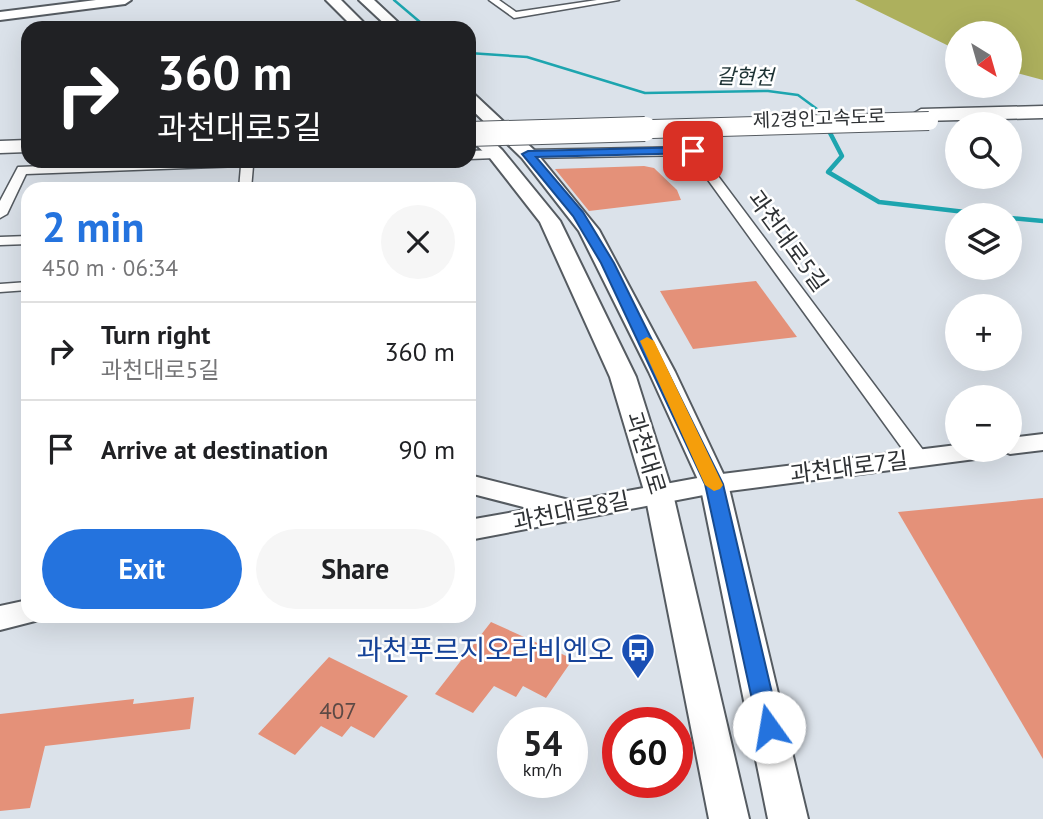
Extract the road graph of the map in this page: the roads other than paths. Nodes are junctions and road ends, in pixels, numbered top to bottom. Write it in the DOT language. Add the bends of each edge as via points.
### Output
graph roads {
  1 [pos="125,0"];
  2 [pos="333,0"];
  3 [pos="366,0"];
  4 [pos="493,0"];
  5 [pos="615,0"];
  6 [pos="0,16"];
  7 [pos="355,21"];
  8 [pos="389,21"];
  9 [pos="476,105"];
  10 [pos="1043,112"];
  11 [pos="925,118"];
  12 [pos="1043,120"];
  13 [pos="476,130"];
  14 [pos="0,140"];
  15 [pos="21,140"];
  16 [pos="21,146"];
  17 [pos="0,147"];
  18 [pos="528,154"];
  19 [pos="483,155"];
  20 [pos="78,168"];
  21 [pos="0,214"];
  22 [pos="21,240"];
  23 [pos="0,241"];
  24 [pos="21,286"];
  25 [pos="0,288"];
  26 [pos="1043,442"];
  27 [pos="1022,445"];
  28 [pos="945,455"];
  29 [pos="919,458"];
  30 [pos="714,484"];
  31 [pos="476,486"];
  32 [pos="659,494"];
  33 [pos="573,510"];
  34 [pos="476,529"];
  35 [pos="21,614"];
  36 [pos="0,618"];
  37 [pos="729,819"];
  38 [pos="788,819"];
  1 -- 6 [label="street"];
  2 -- 7 [label="main road"];
  3 -- 8 [label="main road"];
  4 -- 5 [label="street" via="514,15"];
  9 -- 18 [label="main road, 과천대로"];
  10 -- 11 [label="highway, 제2경인고속도로"];
  11 -- 12 [label="highway, 제2경인고속도로"];
  11 -- 13 [label="highway, 제2경인고속도로, bridge"];
  14 -- 15 [label="highway"];
  16 -- 17 [label="highway"];
  18 -- 29 [label="street, 과천대로5길" via="693,151"];
  18 -- 30 [label="main road, 과천대로" via="579,215 608,263"];
  19 -- 32 [label="main road, 과천대로" via="550,221 623,377"];
  20 -- 21 [label="street" via="22,170"];
  22 -- 23 [label="street"];
  24 -- 25 [label="street"];
  26 -- 27 [label="street"];
  28 -- 29 [label="street, 과천대로7길"];
  29 -- 30 [label="street, 과천대로7길"];
  30 -- 32 [label="street, 과천대로8길"];
  30 -- 38 [label="main road, 과천대로"];
  31 -- 33 [label="street"];
  32 -- 33 [label="street, 과천대로8길"];
  32 -- 37 [label="main road, 과천대로"];
  33 -- 34 [label="street, 과천대로8길"];
  35 -- 36 [label="street"];
}
